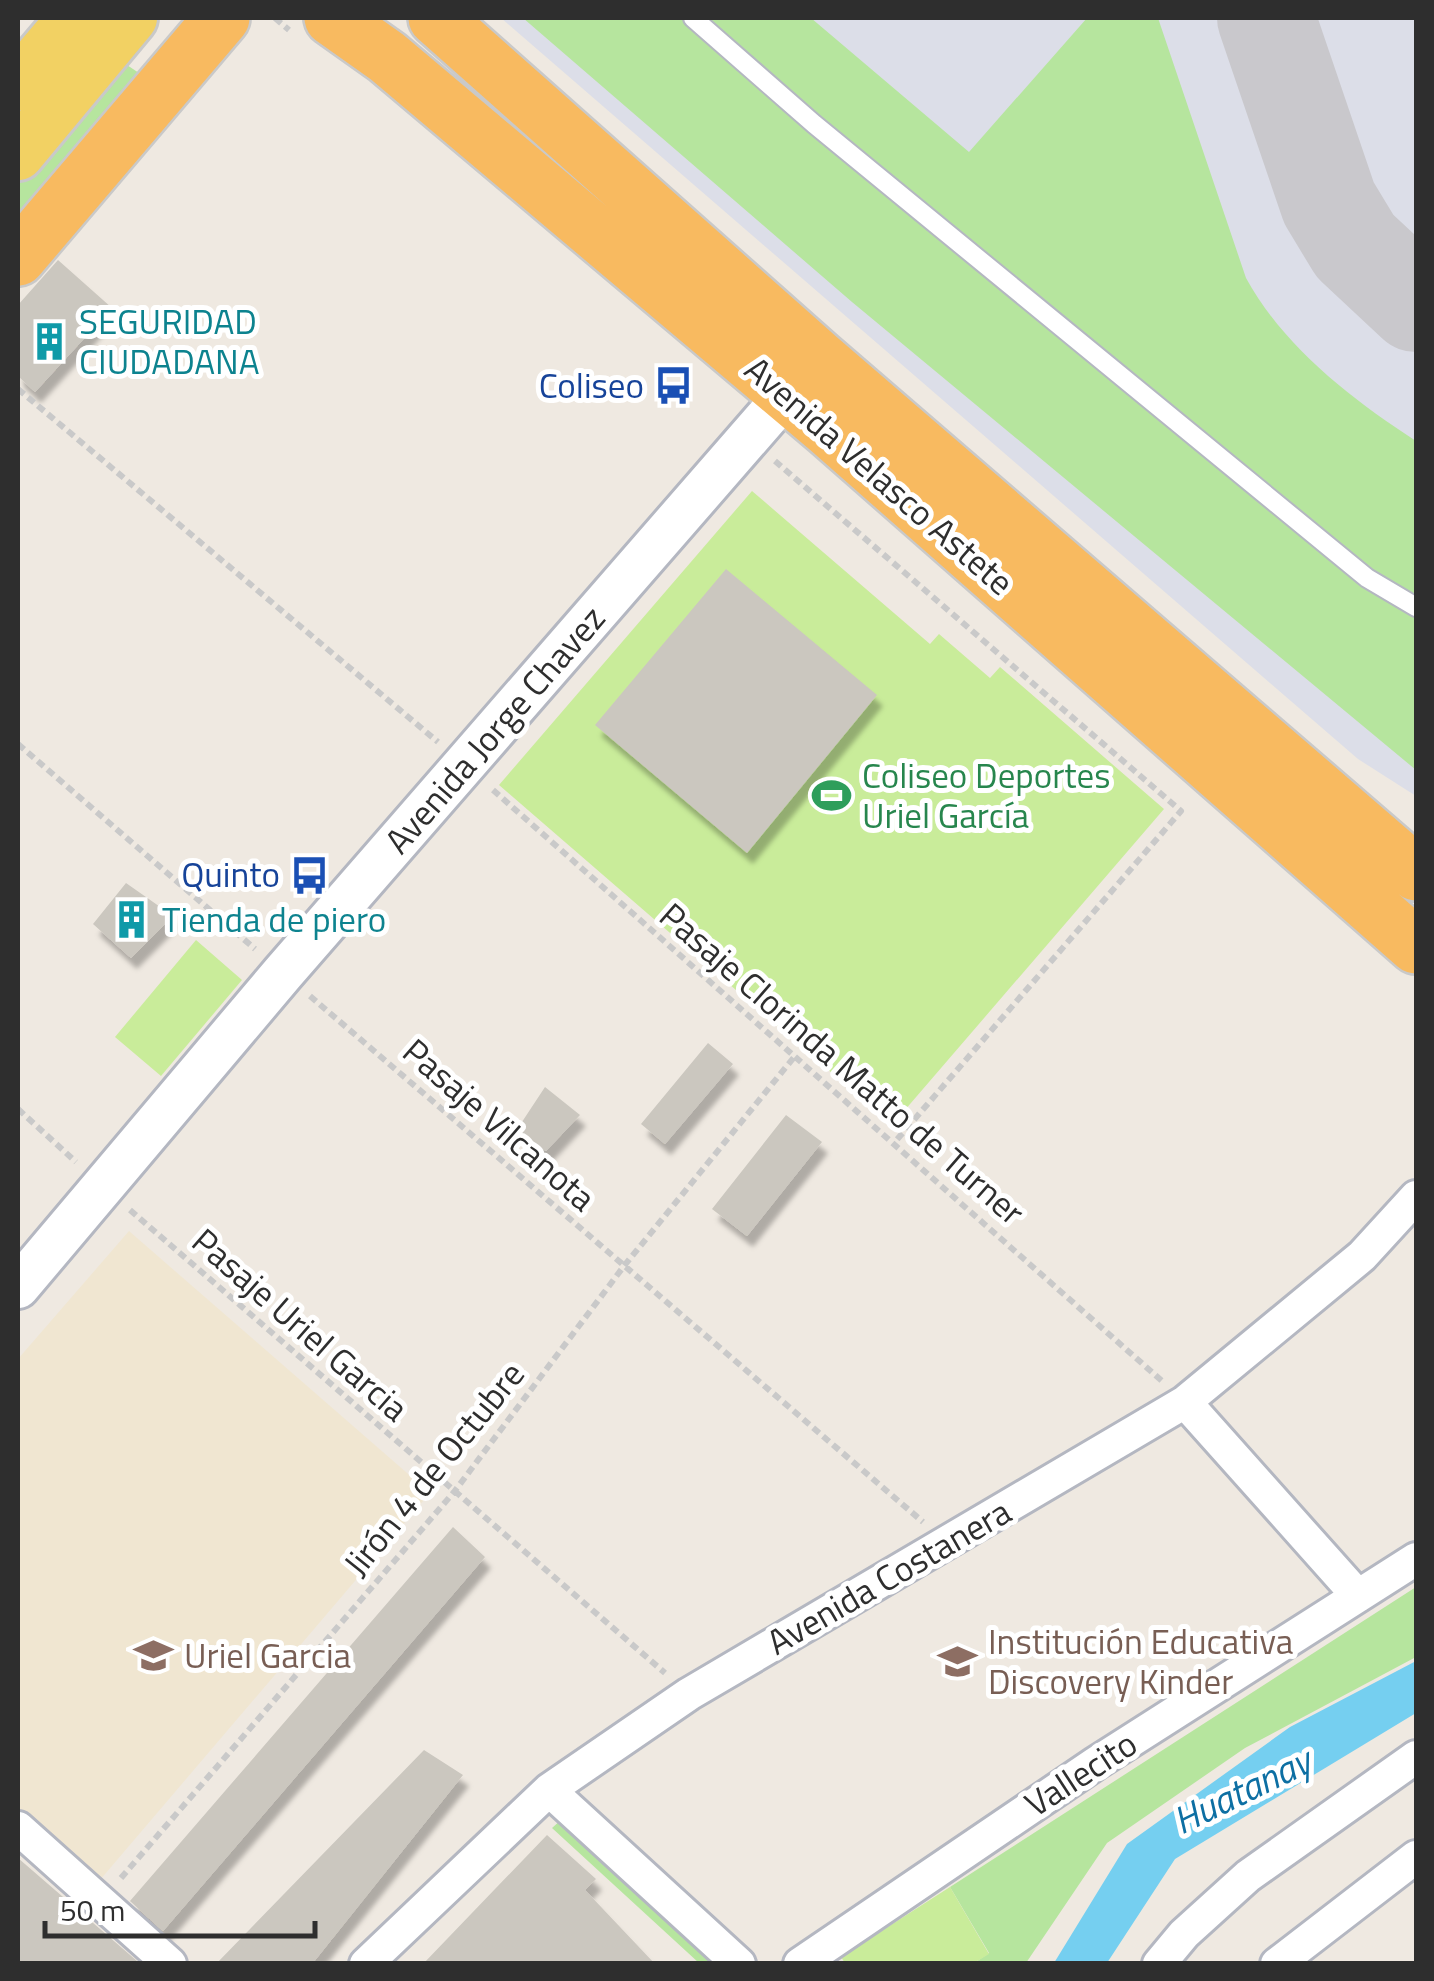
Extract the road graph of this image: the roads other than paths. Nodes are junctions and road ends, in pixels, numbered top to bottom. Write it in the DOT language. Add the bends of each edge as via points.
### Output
graph roads {
  1 [pos="222,18"];
  2 [pos="332,18"];
  3 [pos="436,18"];
  4 [pos="693,18"];
  5 [pos="106,26"];
  6 [pos="18,84"];
  7 [pos="18,154"];
  8 [pos="18,258"];
  9 [pos="803,376"];
  10 [pos="1416,608"];
  11 [pos="1416,873"];
  12 [pos="1416,946"];
  13 [pos="1416,1197"];
  14 [pos="18,1287"];
  15 [pos="1186,1402"];
  16 [pos="1416,1560"];
  17 [pos="1358,1596"];
  18 [pos="1416,1757"];
  19 [pos="549,1790"];
  20 [pos="18,1828"];
  21 [pos="1416,1857"];
  22 [pos="170,1964"];
  23 [pos="366,1964"];
  24 [pos="739,1964"];
  25 [pos="800,1964"];
  26 [pos="1159,1964"];
  27 [pos="1277,1964"];
  1 -- 8 [label="highway"];
  2 -- 9 [label="highway, Avenida Velasco Astete"];
  3 -- 9 [label="highway, Avenida Velasco Astete"];
  4 -- 10 [label="lane" via="1367,578"];
  5 -- 6 [label="main road"];
  5 -- 7 [label="main road"];
  9 -- 11 [label="highway, Avenida Velasco Astete"];
  9 -- 12 [label="highway, Avenida Velasco Astete"];
  9 -- 14 [label="street, Avenida Jorge Chavez"];
  13 -- 15 [label="street, Avenida Costanera" via="1362,1256"];
  15 -- 17 [label="street"];
  15 -- 19 [label="street, Avenida Costanera" via="689,1694"];
  16 -- 17 [label="street, Vallecito"];
  17 -- 25 [label="street, Vallecito"];
  18 -- 26 [label="street" via="1248,1876"];
  19 -- 23 [label="street, Avenida Costanera"];
  19 -- 24 [label="street"];
  20 -- 22 [label="street"];
  21 -- 27 [label="street"];
}
